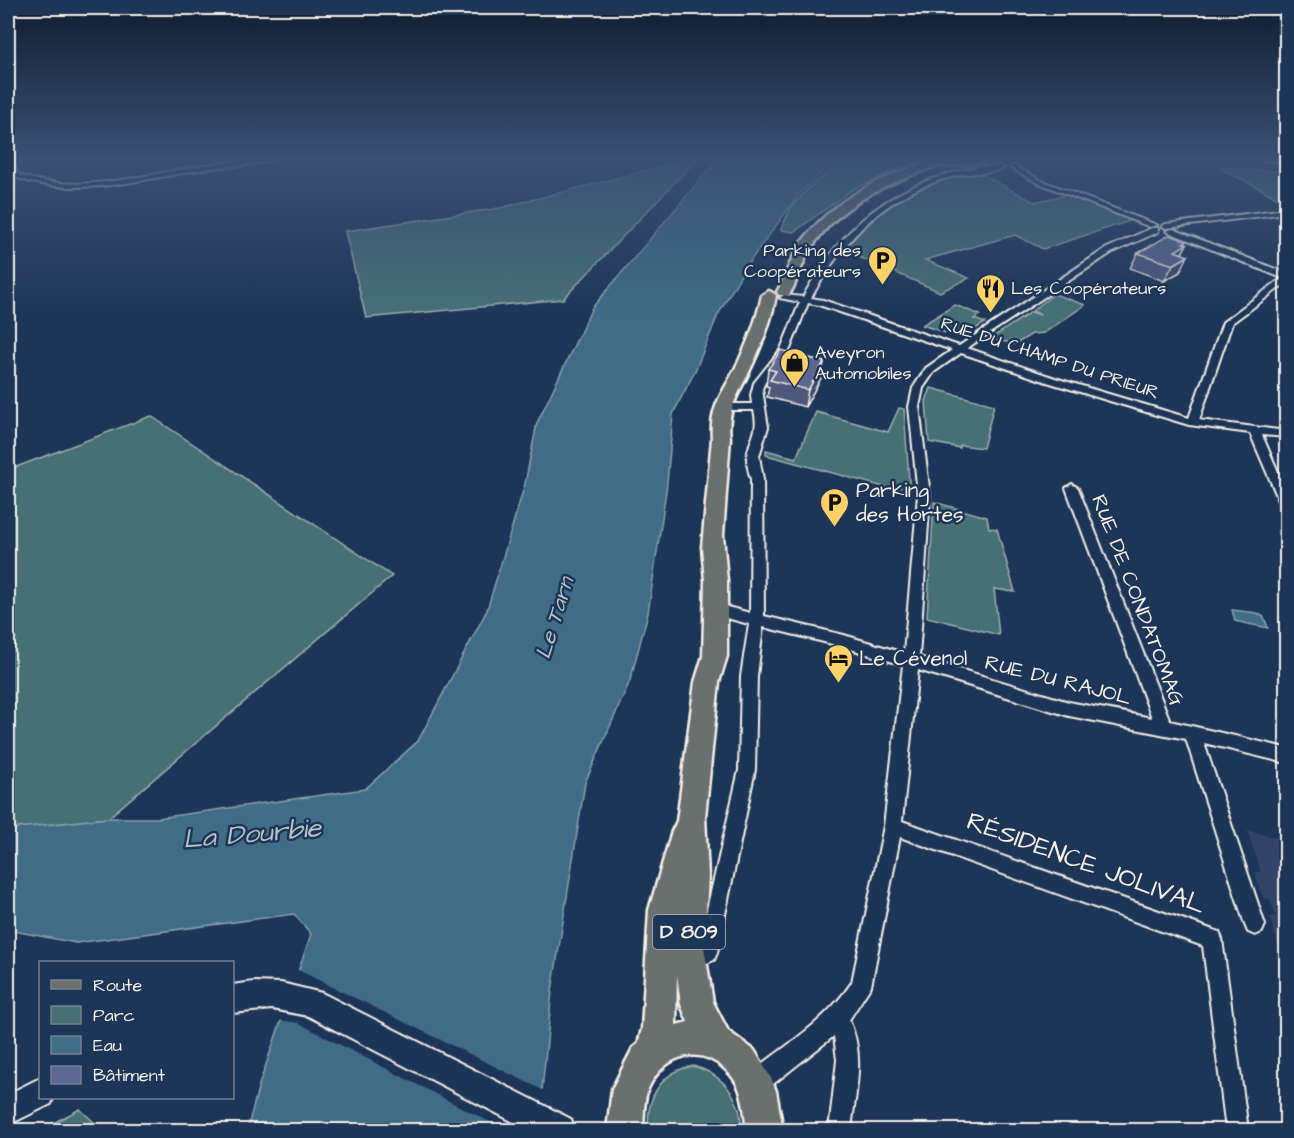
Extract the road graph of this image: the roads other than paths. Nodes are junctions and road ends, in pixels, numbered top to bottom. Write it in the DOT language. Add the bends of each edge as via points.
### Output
graph roads {
  1 [pos="840,210"];
  2 [pos="879,210"];
  3 [pos="1110,210"];
  4 [pos="1287,211"];
  5 [pos="1154,228"];
  6 [pos="1168,229"];
  7 [pos="1287,278"];
  8 [pos="779,295"];
  9 [pos="806,300"];
  10 [pos="960,349"];
  11 [pos="736,382"];
  12 [pos="733,407"];
  13 [pos="757,407"];
  14 [pos="1193,423"];
  15 [pos="1254,430"];
  16 [pos="1287,434"];
  17 [pos="722,438"];
  18 [pos="1072,488"];
  19 [pos="1287,503"];
  20 [pos="713,535"];
  21 [pos="716,610"];
  22 [pos="757,619"];
  23 [pos="911,661"];
  24 [pos="707,682"];
  25 [pos="1164,727"];
  26 [pos="1192,733"];
  27 [pos="1287,755"];
  28 [pos="691,817"];
  29 [pos="893,825"];
  30 [pos="1255,925"];
  31 [pos="707,953"];
  32 [pos="246,996"];
  33 [pos="838,1019"];
  34 [pos="716,1042"];
  35 [pos="653,1052"];
  36 [pos="755,1084"];
  37 [pos="39,1094"];
  38 [pos="8,1110"];
  39 [pos="560,1131"];
  40 [pos="625,1131"];
  41 [pos="765,1131"];
  42 [pos="840,1131"];
  43 [pos="1237,1131"];
  1 -- 8 [label="main road, D 809" via="817,231"];
  2 -- 9 [label="street" via="859,224 827,263"];
  3 -- 5 [label="street"];
  4 -- 6 [label="street"];
  5 -- 6 [label="street"];
  5 -- 10 [label="street" via="1108,251"];
  6 -- 7 [label="street"];
  7 -- 14 [label="street" via="1228,322"];
  8 -- 9 [label="street, RUE DU CHAMP DU PRIEUR"];
  8 -- 11 [label="main road, D 809" via="765,316"];
  9 -- 10 [label="street, RUE DU CHAMP DU PRIEUR"];
  9 -- 13 [label="street" via="782,356 758,385"];
  10 -- 14 [label="street, RUE DU CHAMP DU PRIEUR"];
  10 -- 23 [label="street" via="930,370 918,388 914,408 924,495"];
  11 -- 12 [label="main road, D 809"];
  11 -- 17 [label="main road, D 809" via="727,395 719,422"];
  12 -- 13 [label="street"];
  12 -- 17 [label="main road, D 809"];
  13 -- 22 [label="street" via="762,426 751,460 757,479"];
  14 -- 15 [label="street, RUE DU CHAMP DU PRIEUR"];
  15 -- 16 [label="street, RUE DU CHAMP DU PRIEUR"];
  15 -- 19 [label="street"];
  17 -- 20 [label="main road, D 809"];
  18 -- 25 [label="street, RUE DE CONDATOMAG"];
  20 -- 21 [label="main road, D 809"];
  20 -- 24 [label="main road, D 809" via="703,656"];
  21 -- 22 [label="street, RUE DU RAJOL"];
  21 -- 24 [label="main road, D 809" via="715,656"];
  22 -- 23 [label="street, RUE DU RAJOL"];
  22 -- 31 [label="street" via="749,676 747,770"];
  23 -- 25 [label="street, RUE DU RAJOL" via="1069,709"];
  23 -- 29 [label="street"];
  24 -- 28 [label="main road, D 809"];
  25 -- 26 [label="street, RUE DU RAJOL"];
  26 -- 27 [label="street, RUE DU RAJOL"];
  26 -- 30 [label="street"];
  28 -- 34 [label="main road, D 809" via="691,974 697,1005"];
  28 -- 35 [label="main road, D 809" via="664,910 659,1029"];
  29 -- 33 [label="street" via="861,986"];
  29 -- 43 [label="street, RÉSIDENCE JOLIVAL" via="1212,939"];
  32 -- 39 [label="main road" via="284,996 312,1003"];
  33 -- 36 [label="street"];
  33 -- 42 [label="street" via="847,1035 849,1073"];
  34 -- 35 [label="main road" via="690,1037 664,1044"];
  34 -- 36 [label="main road" via="745,1066"];
  35 -- 40 [label="main road" via="630,1086"];
  36 -- 41 [label="main road"];
  37 -- 38 [label="main road"];
}
